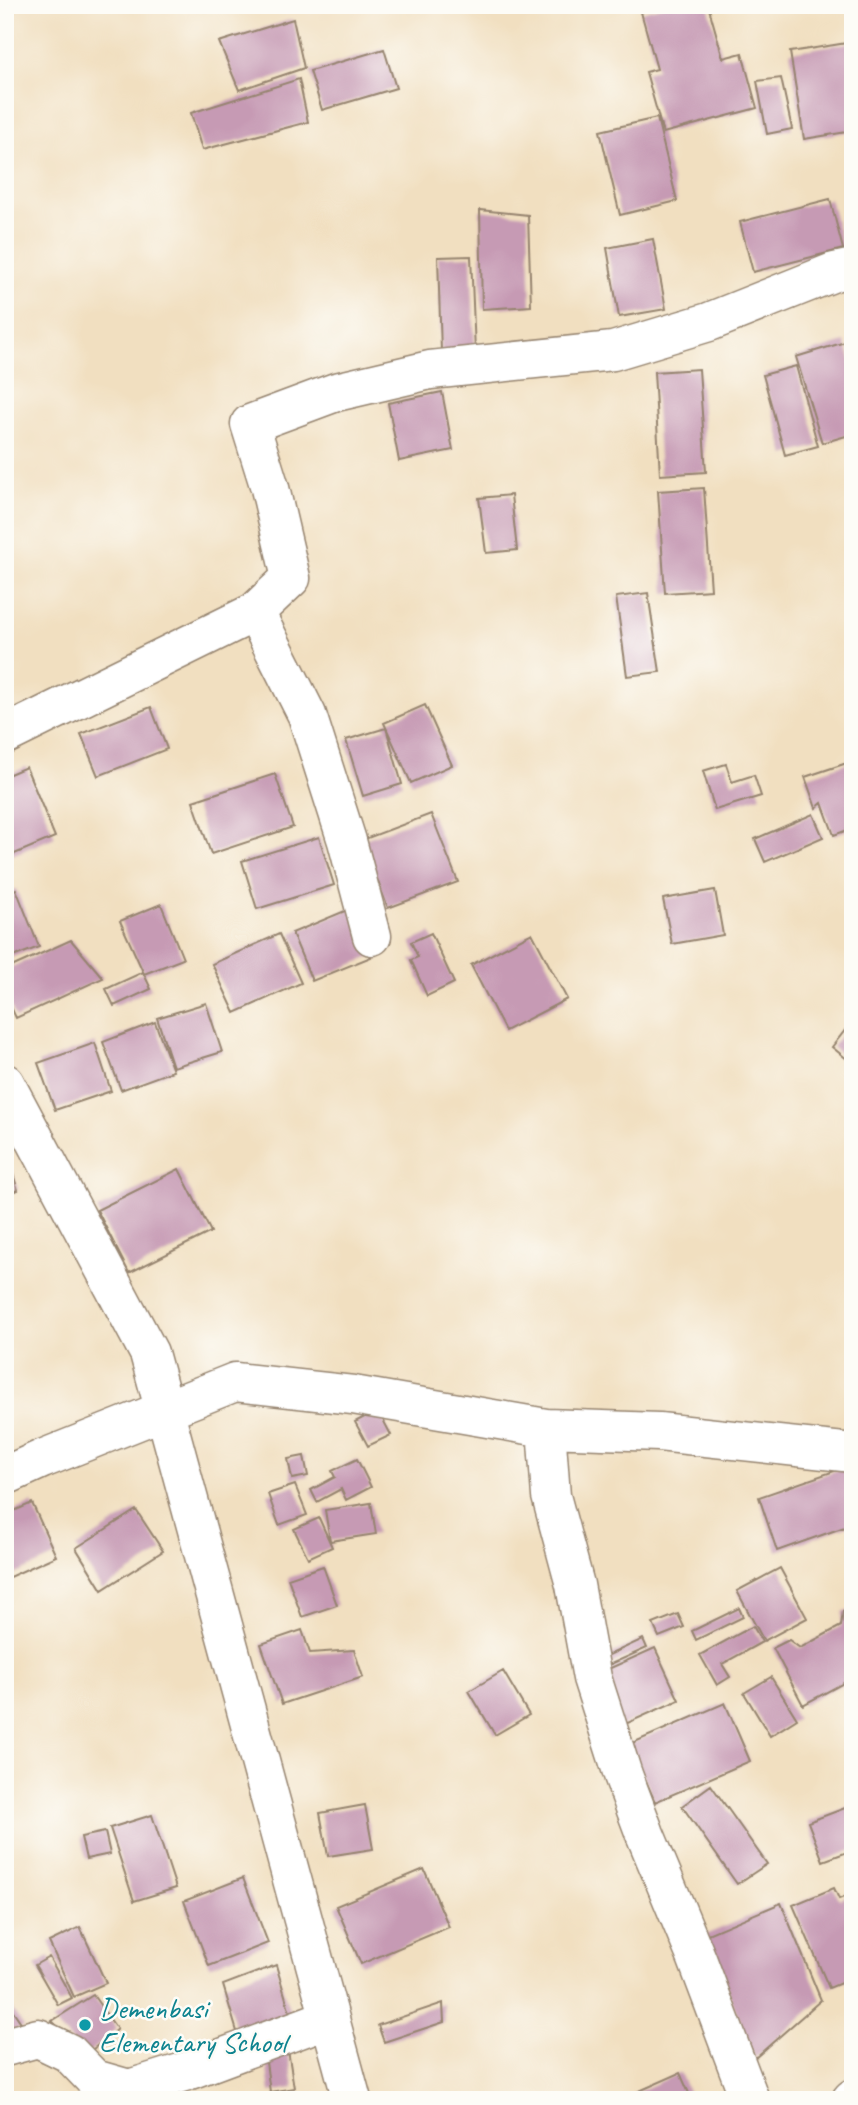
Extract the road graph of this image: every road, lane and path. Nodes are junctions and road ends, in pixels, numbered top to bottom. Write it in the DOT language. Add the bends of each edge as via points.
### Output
graph roads {
  1 [pos="853,268"];
  2 [pos="255,612"];
  3 [pos="5,735"];
  4 [pos="372,936"];
  5 [pos="5,1083"];
  6 [pos="163,1410"];
  7 [pos="546,1428"];
  8 [pos="853,1453"];
  9 [pos="5,1476"];
  10 [pos="329,2018"];
  11 [pos="5,2047"];
  12 [pos="352,2100"];
  13 [pos="750,2100"];
  1 -- 2 [label="street" via="709,322 613,351 430,370 336,391 250,424 291,578"];
  2 -- 3 [label="street"];
  2 -- 4 [label="street" via="307,715"];
  5 -- 6 [label="street" via="149,1353"];
  6 -- 7 [label="street" via="234,1382 353,1395"];
  6 -- 9 [label="street"];
  6 -- 10 [label="street"];
  7 -- 8 [label="street" via="659,1433"];
  7 -- 13 [label="street" via="551,1496 575,1585 592,1678 640,1822"];
  10 -- 11 [label="street" via="129,2090 94,2078 69,2053 38,2038"];
  10 -- 12 [label="street"];
}
